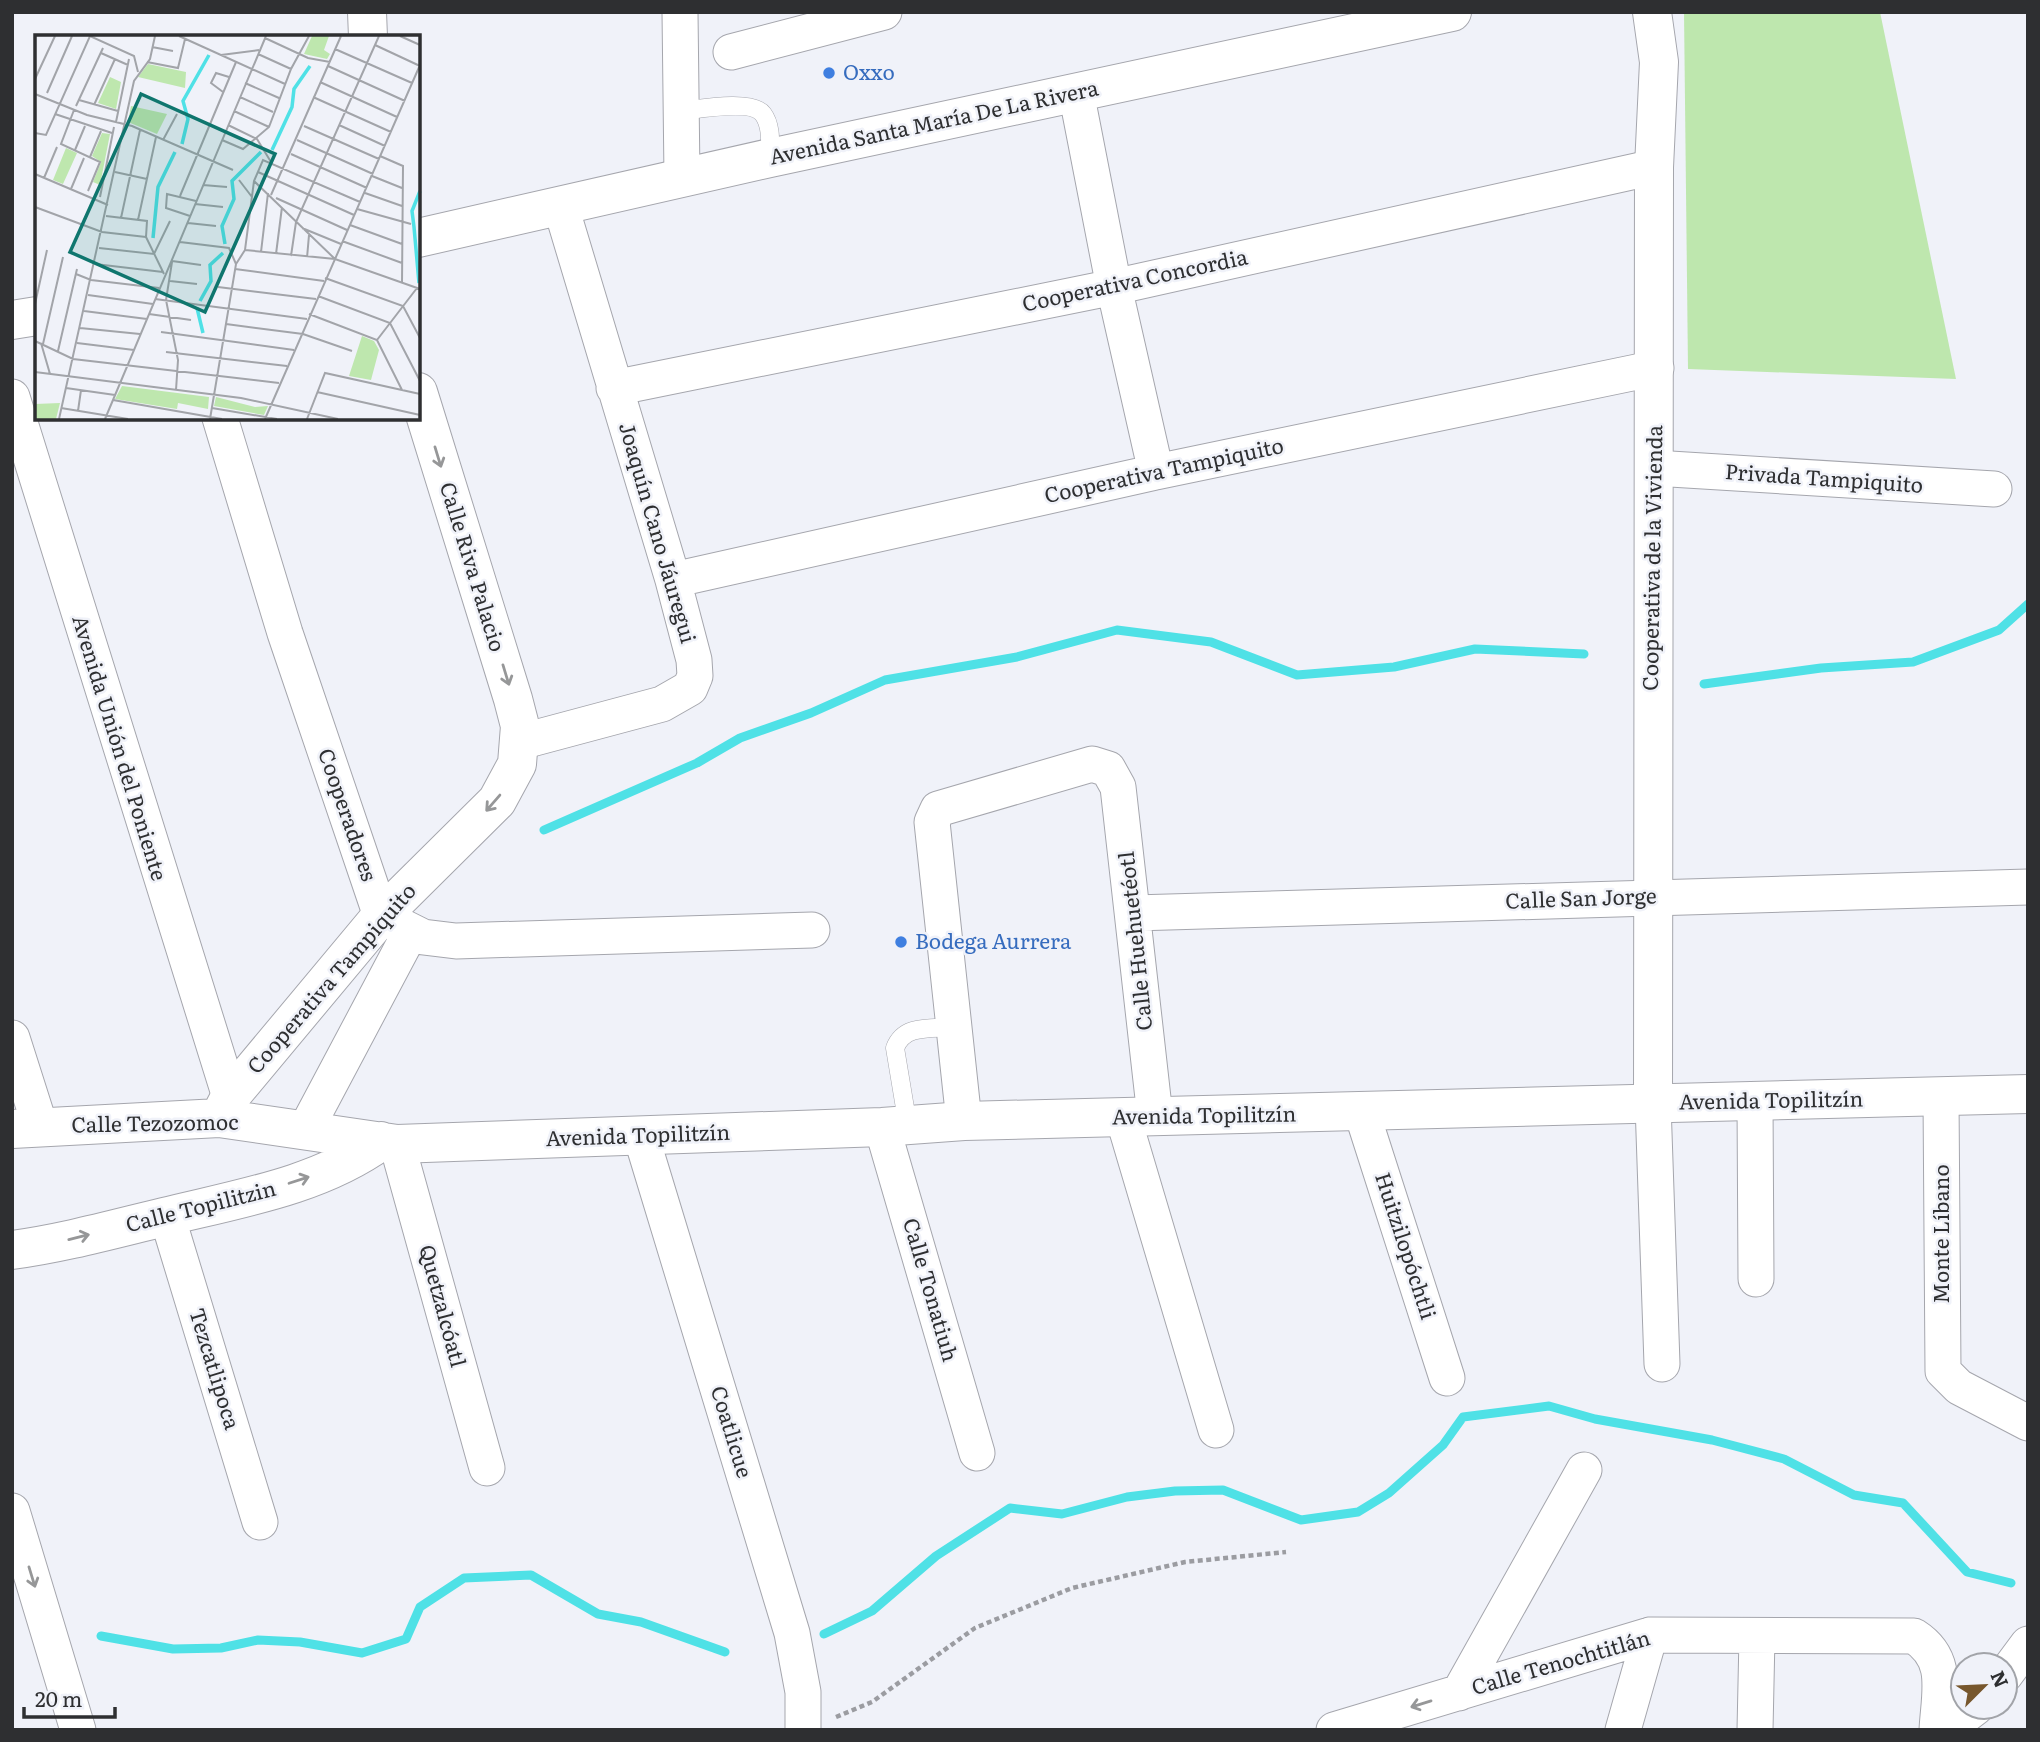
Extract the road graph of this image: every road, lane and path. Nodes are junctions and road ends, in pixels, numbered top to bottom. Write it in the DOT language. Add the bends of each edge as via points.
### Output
graph roads {
  1 [pos="367,12"];
  2 [pos="680,12"];
  3 [pos="884,12"];
  4 [pos="1452,12"];
  5 [pos="1652,12"];
  6 [pos="850,16"];
  7 [pos="369,35"];
  8 [pos="731,52"];
  9 [pos="1076,92"];
  10 [pos="681,111"];
  11 [pos="770,158"];
  12 [pos="1654,167"];
  13 [pos="682,177"];
  14 [pos="561,206"];
  15 [pos="420,238"];
  16 [pos="1114,287"];
  17 [pos="35,316"];
  18 [pos="12,320"];
  19 [pos="1656,369"];
  20 [pos="614,388"];
  21 [pos="12,397"];
  22 [pos="420,398"];
  23 [pos="221,420"];
  24 [pos="1654,468"];
  25 [pos="1156,472"];
  26 [pos="1994,489"];
  27 [pos="673,580"];
  28 [pos="520,742"];
  29 [pos="2028,887"];
  30 [pos="1651,896"];
  31 [pos="1134,913"];
  32 [pos="396,925"];
  33 [pos="812,930"];
  34 [pos="953,1027"];
  35 [pos="12,1038"];
  36 [pos="2028,1094"];
  37 [pos="1941,1097"];
  38 [pos="1755,1101"];
  39 [pos="1653,1104"];
  40 [pos="225,1108"];
  41 [pos="1362,1113"];
  42 [pos="1139,1116"];
  43 [pos="964,1121"];
  44 [pos="26,1127"];
  45 [pos="895,1127"];
  46 [pos="306,1129"];
  47 [pos="641,1136"];
  48 [pos="389,1142"];
  49 [pos="167,1216"];
  50 [pos="12,1250"];
  51 [pos="1756,1279"];
  52 [pos="1662,1364"];
  53 [pos="1447,1378"];
  54 [pos="2028,1423"];
  55 [pos="1216,1430"];
  56 [pos="977,1453"];
  57 [pos="486,1468"];
  58 [pos="1584,1470"];
  59 [pos="12,1511"];
  60 [pos="260,1522"];
  61 [pos="1286,1552"];
  62 [pos="1650,1635"];
  63 [pos="1757,1637"];
  64 [pos="1459,1693"];
  65 [pos="815,1725"];
  66 [pos="78,1730"];
  67 [pos="1334,1730"];
  68 [pos="1623,1730"];
  69 [pos="1755,1730"];
  70 [pos="1937,1730"];
  1 -- 7 [label="street"];
  2 -- 10 [label="street"];
  3 -- 6 [label="street"];
  4 -- 9 [label="street, Avenida Santa María De La Rivera"];
  5 -- 12 [label="street, Cooperativa de la Vivienda" via="1658,62"];
  6 -- 8 [label="street"];
  9 -- 11 [label="street, Avenida Santa María De La Rivera"];
  9 -- 16 [label="street"];
  10 -- 11 [label="lane" via="745,105 758,108 769,128"];
  10 -- 13 [label="street"];
  11 -- 13 [label="street, Avenida Santa María De La Rivera"];
  12 -- 16 [label="street, Cooperativa Concordia"];
  12 -- 19 [label="street, Cooperativa de la Vivienda"];
  13 -- 14 [label="street, Avenida Santa María De La Rivera"];
  14 -- 15 [label="street, Avenida Santa María De La Rivera"];
  14 -- 20 [label="street, Joaquín Cano Jáuregui"];
  16 -- 20 [label="street, Cooperativa Concordia"];
  16 -- 25 [label="street"];
  17 -- 18 [label="street"];
  19 -- 24 [label="street, Cooperativa de la Vivienda"];
  19 -- 25 [label="street, Cooperativa Tampiquito"];
  20 -- 27 [label="street, Joaquín Cano Jáuregui"];
  21 -- 40 [label="street, Avenida Unión del Poniente"];
  22 -- 28 [label="street, Calle Riva Palacio, one-way" via="513,699"];
  23 -- 32 [label="street, Cooperadores" via="285,633"];
  24 -- 26 [label="street, Privada Tampiquito"];
  24 -- 30 [label="street, Cooperativa de la Vivienda"];
  25 -- 27 [label="street, Cooperativa Tampiquito"];
  27 -- 28 [label="street, Joaquín Cano Jáuregui" via="694,660 690,688 662,704"];
  28 -- 32 [label="street, Cooperativa Tampiquito, one-way" via="517,764 496,801"];
  29 -- 30 [label="street, Calle San Jorge"];
  30 -- 31 [label="street, Calle San Jorge"];
  30 -- 39 [label="street, Cooperativa de la Vivienda"];
  31 -- 34 [label="street, Calle Huehuetéotl" via="1118,787 1108,769 1092,764 938,809 930,831"];
  31 -- 42 [label="street, Calle Huehuetéotl"];
  32 -- 33 [label="street" via="456,941"];
  32 -- 40 [label="street, Cooperativa Tampiquito"];
  32 -- 46 [label="street, Cooperativa Tampiquito"];
  34 -- 43 [label="street"];
  34 -- 45 [label="lane" via="912,1030 898,1040"];
  35 -- 44 [label="street"];
  36 -- 37 [label="street, Avenida Topilitzín"];
  37 -- 38 [label="street, Avenida Topilitzín"];
  37 -- 54 [label="street, Monte Líbano" via="1943,1371 1959,1388"];
  38 -- 39 [label="street, Avenida Topilitzín"];
  38 -- 51 [label="street"];
  39 -- 41 [label="street, Avenida Topilitzín"];
  39 -- 52 [label="street"];
  40 -- 44 [label="street, Calle Tezozomoc"];
  40 -- 46 [label="street, Calle Tezozomoc"];
  41 -- 42 [label="street, Avenida Topilitzín"];
  41 -- 53 [label="street, Huitzilopóchtli"];
  42 -- 43 [label="street, Avenida Topilitzín"];
  42 -- 55 [label="street, Calle Huehuetéotl"];
  43 -- 45 [label="street, Avenida Topilitzín"];
  45 -- 47 [label="street, Avenida Topilitzín"];
  45 -- 56 [label="street, Calle Tonatiuh"];
  46 -- 48 [label="street, Calle Tezozomoc"];
  47 -- 48 [label="street, Avenida Topilitzín"];
  47 -- 65 [label="street, Coatlicue" via="792,1633 803,1692"];
  49 -- 48 [label="street, Calle Topilitzin, one-way" via="303,1179"];
  48 -- 57 [label="street, Quetzalcóatl"];
  50 -- 49 [label="street, Calle Topilitzin, one-way"];
  49 -- 60 [label="street, Tezcatlipoca"];
  58 -- 64 [label="street"];
  59 -- 66 [label="street, one-way"];
  61 -- 65 [label="path" via="1185,1562 1072,1588 975,1628 872,1702"];
  62 -- 63 [label="street, Calle Tenochtitlán"];
  62 -- 64 [label="street, Calle Tenochtitlán"];
  62 -- 68 [label="street"];
  63 -- 69 [label="street"];
  63 -- 70 [label="street, Calle Tenochtitlán" via="1914,1636 1931,1647 1940,1674"];
  64 -- 67 [label="street, Calle Tenochtitlán, one-way"];
}
